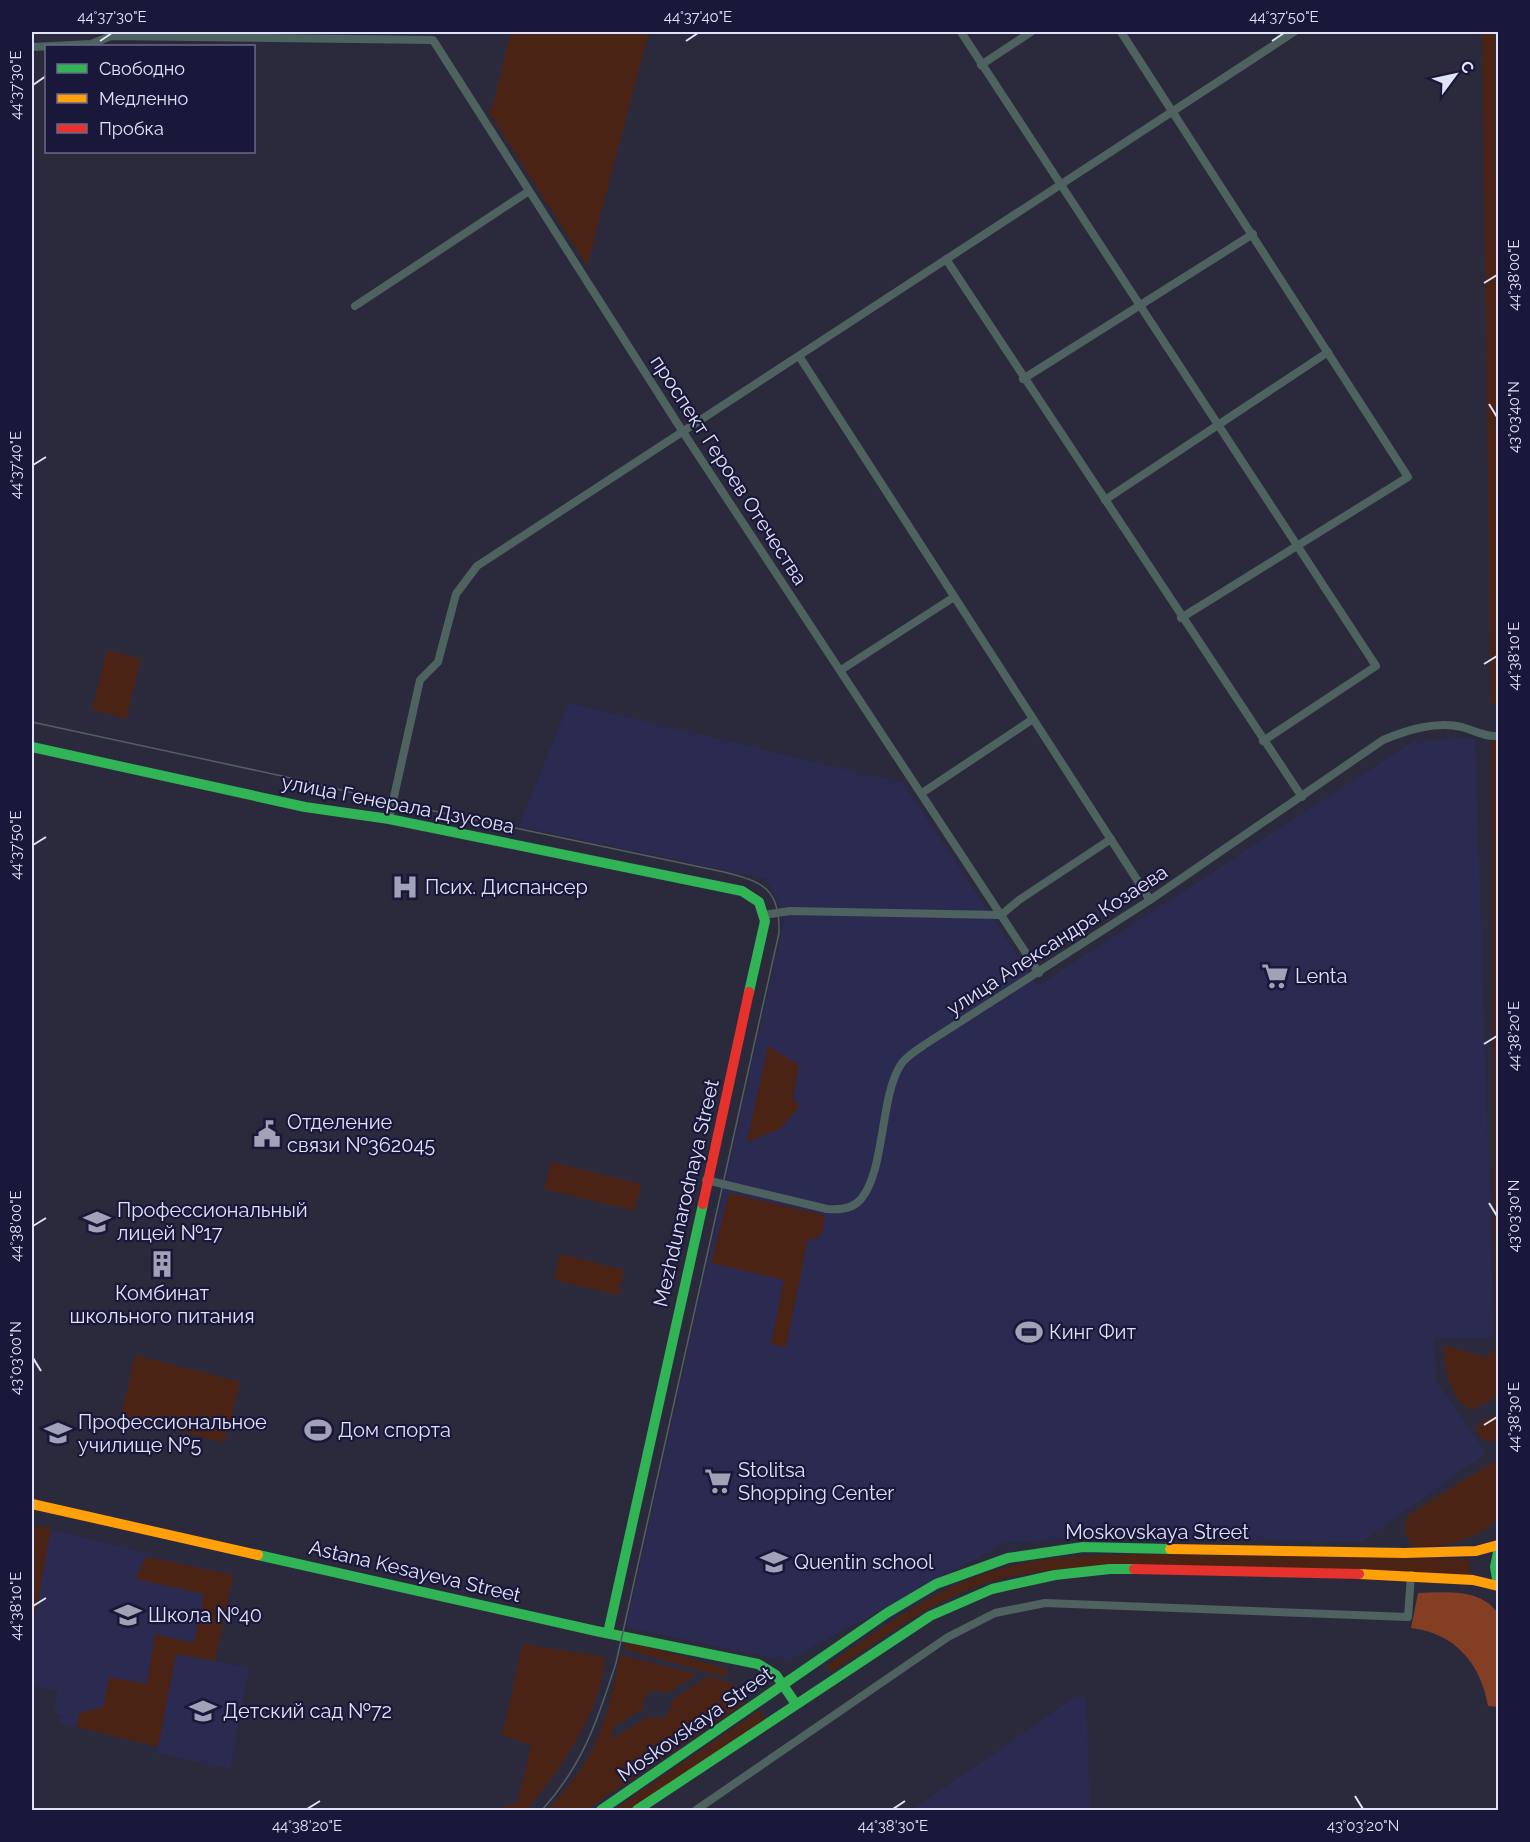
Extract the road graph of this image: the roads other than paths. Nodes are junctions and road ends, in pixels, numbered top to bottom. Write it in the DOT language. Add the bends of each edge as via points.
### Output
graph roads {
  1 [pos="103,32"];
  2 [pos="960,32"];
  3 [pos="1031,32"];
  4 [pos="1121,32"];
  5 [pos="1294,32"];
  6 [pos="1285,34"];
  7 [pos="111,36"];
  8 [pos="71,45"];
  9 [pos="981,64"];
  10 [pos="1173,111"];
  11 [pos="1061,185"];
  12 [pos="529,191"];
  13 [pos="1253,234"];
  14 [pos="945,259"];
  15 [pos="1140,305"];
  16 [pos="355,306"];
  17 [pos="1328,351"];
  18 [pos="799,356"];
  19 [pos="1023,379"];
  20 [pos="1218,426"];
  21 [pos="683,432"];
  22 [pos="1105,500"];
  23 [pos="1299,547"];
  24 [pos="954,597"];
  25 [pos="1181,618"];
  26 [pos="841,670"];
  27 [pos="1033,718"];
  28 [pos="1498,736"];
  29 [pos="1263,741"];
  30 [pos="32,747"];
  31 [pos="922,792"];
  32 [pos="1302,798"];
  33 [pos="389,819"];
  34 [pos="1111,840"];
  35 [pos="1150,900"];
  36 [pos="764,915"];
  37 [pos="1001,915"];
  38 [pos="1039,973"];
  39 [pos="706,1180"];
  40 [pos="32,1504"];
  41 [pos="1498,1545"];
  42 [pos="1498,1552"];
  43 [pos="1411,1575"];
  44 [pos="1498,1586"];
  45 [pos="608,1633"];
  46 [pos="783,1685"];
  47 [pos="796,1704"];
  48 [pos="601,1810"];
  49 [pos="637,1810"];
  50 [pos="696,1810"];
  1 -- 7 [label="street"];
  2 -- 9 [label="street"];
  3 -- 9 [label="street"];
  4 -- 10 [label="street"];
  5 -- 6 [label="street"];
  6 -- 10 [label="street"];
  7 -- 8 [label="street" via="91,44"];
  7 -- 12 [label="street, проспект Героев Отечества" via="433,40"];
  9 -- 11 [label="street"];
  10 -- 11 [label="street"];
  10 -- 13 [label="street"];
  11 -- 14 [label="street"];
  11 -- 15 [label="street"];
  12 -- 16 [label="street"];
  12 -- 21 [label="street, проспект Героев Отечества"];
  13 -- 15 [label="street"];
  13 -- 17 [label="street"];
  14 -- 18 [label="street"];
  14 -- 19 [label="street"];
  15 -- 19 [label="street"];
  15 -- 20 [label="street"];
  17 -- 20 [label="street"];
  17 -- 23 [label="street" via="1408,477"];
  18 -- 21 [label="street"];
  18 -- 24 [label="street"];
  19 -- 22 [label="street"];
  20 -- 22 [label="street"];
  20 -- 23 [label="street"];
  21 -- 26 [label="street, проспект Героев Отечества"];
  21 -- 33 [label="street" via="477,566 462,582 438,662 420,680"];
  22 -- 25 [label="street"];
  23 -- 25 [label="street"];
  23 -- 29 [label="street" via="1376,666"];
  24 -- 26 [label="street"];
  24 -- 27 [label="street"];
  25 -- 29 [label="street"];
  26 -- 31 [label="street, проспект Героев Отечества"];
  27 -- 31 [label="street"];
  27 -- 34 [label="street"];
  28 -- 32 [label="street, улица Александра Козаева" via="1460,727 1406,730 1383,740"];
  29 -- 32 [label="street"];
  30 -- 33 [label="main road, улица Генерала Дзусова" via="305,807"];
  31 -- 37 [label="street, проспект Героев Отечества"];
  32 -- 35 [label="street, улица Александра Козаева"];
  33 -- 36 [label="main road, улица Генерала Дзусова" via="742,891 763,904"];
  34 -- 35 [label="street"];
  34 -- 37 [label="street"];
  35 -- 38 [label="street, улица Александра Козаева"];
  36 -- 37 [label="street" via="790,911"];
  36 -- 39 [label="main road, Mezhdunarodnaya Street"];
  37 -- 38 [label="street, проспект Героев Отечества"];
  38 -- 39 [label="street, улица Александра Козаева" via="924,1044 899,1067 871,1178 861,1200 838,1210 826,1209"];
  39 -- 45 [label="main road, Mezhdunarodnaya Street"];
  40 -- 45 [label="main road, Astana Kesayeva Street"];
  41 -- 46 [label="main road, Moskovskaya Street" via="1476,1551 1404,1553 1093,1546 1020,1556 957,1576 910,1599"];
  42 -- 44 [label="main road"];
  43 -- 44 [label="main road, Moskovskaya Street"];
  43 -- 47 [label="main road, Moskovskaya Street" via="1110,1569 1032,1579 992,1589 930,1616"];
  43 -- 50 [label="street" via="1408,1617 1067,1603 995,1613 948,1637"];
  45 -- 46 [label="main road, Astana Kesayeva Street" via="758,1664 776,1675"];
  46 -- 47 [label="main road, Astana Kesayeva Street"];
  46 -- 48 [label="main road, Moskovskaya Street"];
  47 -- 49 [label="main road, Moskovskaya Street"];
}
